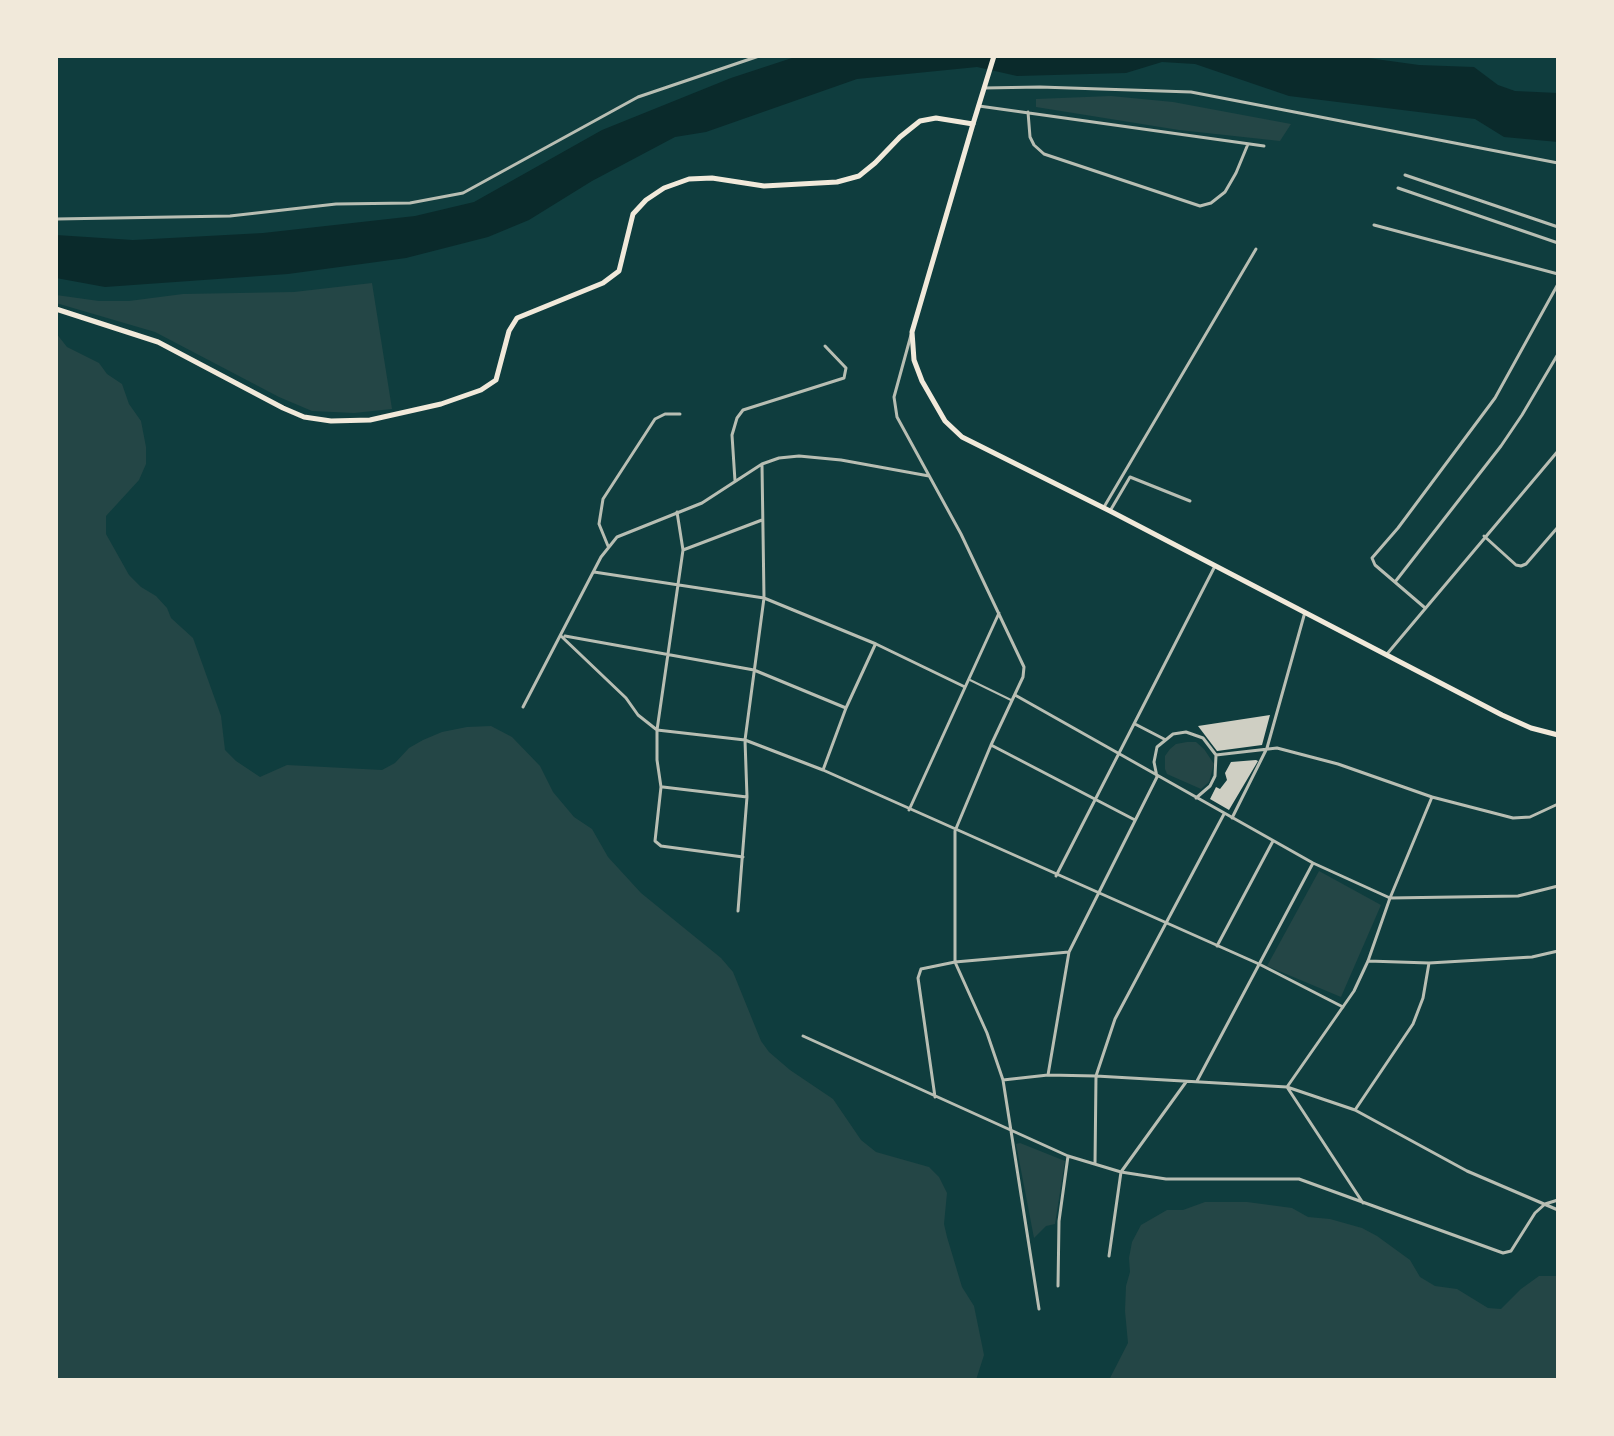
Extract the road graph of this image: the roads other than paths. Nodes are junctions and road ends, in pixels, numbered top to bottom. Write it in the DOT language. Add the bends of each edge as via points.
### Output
graph roads {
  1 [pos="759,56"];
  2 [pos="994,56"];
  3 [pos="984,88"];
  4 [pos="979,106"];
  5 [pos="1028,112"];
  6 [pos="973,124"];
  7 [pos="1248,144"];
  8 [pos="1264,146"];
  9 [pos="1558,163"];
  10 [pos="1405,175"];
  11 [pos="1398,188"];
  12 [pos="56,219"];
  13 [pos="1374,225"];
  14 [pos="1558,227"];
  15 [pos="1558,243"];
  16 [pos="1256,249"];
  17 [pos="1558,274"];
  18 [pos="1558,284"];
  19 [pos="56,309"];
  20 [pos="912,332"];
  21 [pos="825,346"];
  22 [pos="1558,354"];
  23 [pos="680,414"];
  24 [pos="1558,451"];
  25 [pos="762,464"];
  26 [pos="929,476"];
  27 [pos="735,481"];
  28 [pos="1190,501"];
  29 [pos="1107,509"];
  30 [pos="677,512"];
  31 [pos="763,519"];
  32 [pos="1558,527"];
  33 [pos="1484,536"];
  34 [pos="608,546"];
  35 [pos="683,550"];
  36 [pos="1215,565"];
  37 [pos="594,572"];
  38 [pos="1395,582"];
  39 [pos="679,585"];
  40 [pos="764,598"];
  41 [pos="1424,607"];
  42 [pos="1305,612"];
  43 [pos="999,613"];
  44 [pos="561,636"];
  45 [pos="876,644"];
  46 [pos="668,654"];
  47 [pos="1387,654"];
  48 [pos="754,670"];
  49 [pos="969,680"];
  50 [pos="965,687"];
  51 [pos="1015,695"];
  52 [pos="1012,700"];
  53 [pos="523,707"];
  54 [pos="846,708"];
  55 [pos="1135,724"];
  56 [pos="657,730"];
  57 [pos="1557,736"];
  58 [pos="745,740"];
  59 [pos="1164,740"];
  60 [pos="991,745"];
  61 [pos="1267,748"];
  62 [pos="1118,755"];
  63 [pos="1216,755"];
  64 [pos="823,770"];
  65 [pos="1157,777"];
  66 [pos="661,787"];
  67 [pos="747,797"];
  68 [pos="1432,797"];
  69 [pos="1195,798"];
  70 [pos="1095,800"];
  71 [pos="1558,804"];
  72 [pos="909,810"];
  73 [pos="1224,814"];
  74 [pos="1232,818"];
  75 [pos="1135,820"];
  76 [pos="955,831"];
  77 [pos="1273,841"];
  78 [pos="743,857"];
  79 [pos="1313,863"];
  80 [pos="1056,876"];
  81 [pos="1558,886"];
  82 [pos="1096,893"];
  83 [pos="1390,898"];
  84 [pos="738,911"];
  85 [pos="1165,924"];
  86 [pos="1217,946"];
  87 [pos="1558,951"];
  88 [pos="1069,952"];
  89 [pos="1368,961"];
  90 [pos="955,962"];
  91 [pos="1429,963"];
  92 [pos="1259,964"];
  93 [pos="1343,1007"];
  94 [pos="803,1036"];
  95 [pos="1048,1075"];
  96 [pos="1096,1076"];
  97 [pos="1003,1080"];
  98 [pos="1186,1081"];
  99 [pos="1197,1081"];
  100 [pos="1287,1087"];
  101 [pos="935,1097"];
  102 [pos="1355,1110"];
  103 [pos="1011,1131"];
  104 [pos="1068,1156"];
  105 [pos="1095,1165"];
  106 [pos="1121,1172"];
  107 [pos="1558,1200"];
  108 [pos="1363,1203"];
  109 [pos="1545,1204"];
  110 [pos="1558,1210"];
  111 [pos="1109,1256"];
  112 [pos="1058,1286"];
  113 [pos="1039,1309"];
  1 -- 12 [label="street" via="638,97 463,193 410,203 336,204 230,216"];
  2 -- 3 [label="main road"];
  3 -- 4 [label="main road"];
  3 -- 9 [label="street" via="1191,92"];
  4 -- 5 [label="street"];
  4 -- 6 [label="main road"];
  5 -- 7 [label="street"];
  5 -- 7 [label="street" via="1030,137 1044,154 1200,206 1225,192"];
  6 -- 19 [label="main road" via="920,121 859,176 837,182 764,186 712,178 664,188 633,214 619,271 603,283 517,318 496,380 463,398 370,420 304,417 158,342"];
  6 -- 20 [label="main road"];
  7 -- 8 [label="street"];
  10 -- 14 [label="street"];
  11 -- 15 [label="street"];
  13 -- 17 [label="street"];
  16 -- 29 [label="street"];
  18 -- 38 [label="street" via="1495,398 1372,558"];
  20 -- 26 [label="street" via="895,406"];
  20 -- 29 [label="main road" via="914,360 925,389 962,437"];
  21 -- 27 [label="street" via="846,368 844,378 743,410 732,435"];
  22 -- 38 [label="street" via="1501,446"];
  23 -- 34 [label="street" via="655,419 603,499 599,524"];
  24 -- 33 [label="street"];
  25 -- 26 [label="street" via="799,456"];
  25 -- 27 [label="street"];
  25 -- 31 [label="street"];
  26 -- 43 [label="street"];
  27 -- 30 [label="street"];
  28 -- 29 [label="street" via="1130,477"];
  29 -- 36 [label="main road"];
  30 -- 34 [label="street" via="617,537"];
  30 -- 35 [label="street"];
  31 -- 35 [label="street"];
  31 -- 40 [label="street"];
  32 -- 33 [label="street" via="1521,566"];
  33 -- 41 [label="street"];
  34 -- 37 [label="street"];
  35 -- 39 [label="street"];
  36 -- 42 [label="main road"];
  36 -- 55 [label="street"];
  37 -- 39 [label="street"];
  37 -- 44 [label="street"];
  38 -- 41 [label="street"];
  39 -- 40 [label="street"];
  39 -- 46 [label="street"];
  40 -- 45 [label="street"];
  40 -- 48 [label="street"];
  41 -- 47 [label="street"];
  42 -- 47 [label="main road"];
  42 -- 61 [label="street"];
  43 -- 49 [label="street"];
  43 -- 51 [label="street" via="1024,667"];
  44 -- 46 [label="street"];
  44 -- 53 [label="street"];
  44 -- 56 [label="street"];
  45 -- 50 [label="street"];
  45 -- 54 [label="street"];
  46 -- 48 [label="street"];
  46 -- 56 [label="street"];
  47 -- 57 [label="main road" via="1502,715"];
  48 -- 54 [label="street"];
  48 -- 58 [label="street"];
  49 -- 50 [label="street"];
  49 -- 52 [label="lane"];
  50 -- 72 [label="street"];
  51 -- 52 [label="street"];
  51 -- 62 [label="street"];
  52 -- 60 [label="street"];
  54 -- 64 [label="street"];
  55 -- 59 [label="street"];
  55 -- 62 [label="street"];
  56 -- 58 [label="street"];
  56 -- 66 [label="street"];
  58 -- 64 [label="street"];
  58 -- 67 [label="street"];
  59 -- 63 [label="street" via="1173,734 1194,734"];
  59 -- 65 [label="street" via="1155,755"];
  60 -- 70 [label="street"];
  60 -- 76 [label="street"];
  61 -- 63 [label="street"];
  61 -- 68 [label="street" via="1338,764"];
  61 -- 74 [label="street"];
  62 -- 65 [label="street"];
  62 -- 70 [label="street"];
  63 -- 69 [label="street" via="1215,776"];
  64 -- 72 [label="street"];
  65 -- 69 [label="street"];
  65 -- 75 [label="street"];
  66 -- 67 [label="street"];
  66 -- 78 [label="street" via="655,841"];
  67 -- 78 [label="street"];
  68 -- 71 [label="street" via="1513,818 1530,817"];
  68 -- 83 [label="street"];
  69 -- 73 [label="street"];
  70 -- 75 [label="street"];
  70 -- 80 [label="street"];
  72 -- 76 [label="street"];
  73 -- 74 [label="street"];
  73 -- 85 [label="street"];
  74 -- 77 [label="street"];
  75 -- 82 [label="street"];
  76 -- 80 [label="street"];
  76 -- 90 [label="street"];
  77 -- 79 [label="street"];
  77 -- 86 [label="street"];
  78 -- 84 [label="street"];
  79 -- 83 [label="street"];
  79 -- 92 [label="street"];
  80 -- 82 [label="street"];
  81 -- 83 [label="street" via="1518,896"];
  82 -- 85 [label="street"];
  82 -- 88 [label="street"];
  83 -- 89 [label="street"];
  85 -- 86 [label="street"];
  85 -- 96 [label="street" via="1115,1019"];
  86 -- 92 [label="street"];
  87 -- 91 [label="street"];
  88 -- 90 [label="street"];
  88 -- 95 [label="street"];
  89 -- 91 [label="street"];
  89 -- 93 [label="street"];
  90 -- 97 [label="street"];
  90 -- 101 [label="street" via="921,969 918,978"];
  91 -- 102 [label="street" via="1413,1024"];
  92 -- 93 [label="street"];
  92 -- 99 [label="street"];
  93 -- 100 [label="street"];
  94 -- 101 [label="street"];
  95 -- 96 [label="street"];
  95 -- 97 [label="street"];
  96 -- 98 [label="street"];
  96 -- 105 [label="street"];
  97 -- 103 [label="street"];
  98 -- 99 [label="street"];
  98 -- 106 [label="street"];
  99 -- 100 [label="street"];
  100 -- 102 [label="street"];
  100 -- 108 [label="street"];
  101 -- 103 [label="street"];
  102 -- 109 [label="street" via="1467,1171"];
  103 -- 104 [label="street"];
  103 -- 113 [label="street"];
  104 -- 105 [label="street"];
  104 -- 112 [label="street"];
  105 -- 106 [label="street"];
  106 -- 108 [label="street" via="1166,1179 1299,1179"];
  106 -- 111 [label="street"];
  107 -- 109 [label="street"];
  108 -- 109 [label="street" via="1507,1253"];
  109 -- 110 [label="street"];
}
